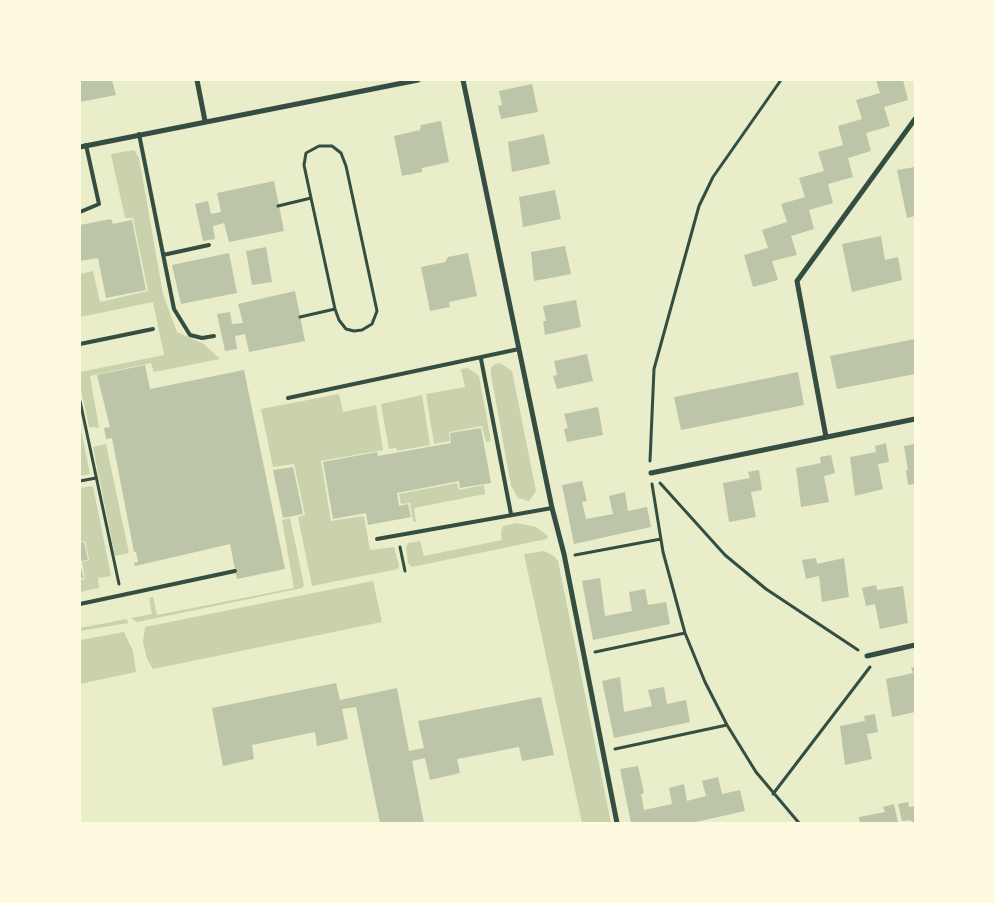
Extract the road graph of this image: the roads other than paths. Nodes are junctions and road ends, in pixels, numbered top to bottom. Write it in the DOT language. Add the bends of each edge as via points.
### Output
graph roads {
  1 [pos="197,80"];
  2 [pos="418,80"];
  3 [pos="463,80"];
  4 [pos="915,120"];
  5 [pos="205,121"];
  6 [pos="139,134"];
  7 [pos="86,145"];
  8 [pos="80,147"];
  9 [pos="80,212"];
  10 [pos="209,245"];
  11 [pos="163,255"];
  12 [pos="153,329"];
  13 [pos="214,336"];
  14 [pos="80,344"];
  15 [pos="519,350"];
  16 [pos="481,359"];
  17 [pos="288,398"];
  18 [pos="915,419"];
  19 [pos="826,437"];
  20 [pos="651,473"];
  21 [pos="552,508"];
  22 [pos="511,514"];
  23 [pos="377,539"];
  24 [pos="235,571"];
  25 [pos="80,604"];
  26 [pos="915,645"];
  27 [pos="867,656"];
  28 [pos="617,823"];
  1 -- 5 [label="street"];
  2 -- 5 [label="street"];
  3 -- 15 [label="street"];
  4 -- 19 [label="street" via="797,281"];
  5 -- 6 [label="street"];
  6 -- 7 [label="street"];
  6 -- 11 [label="lane"];
  7 -- 8 [label="street"];
  7 -- 9 [label="lane" via="99,204"];
  10 -- 11 [label="lane"];
  11 -- 13 [label="lane" via="174,309 190,334 202,338"];
  12 -- 14 [label="lane"];
  15 -- 16 [label="lane"];
  15 -- 21 [label="street"];
  16 -- 17 [label="lane"];
  16 -- 22 [label="lane"];
  18 -- 19 [label="street"];
  19 -- 20 [label="street"];
  21 -- 22 [label="lane"];
  21 -- 28 [label="street"];
  22 -- 23 [label="lane"];
  24 -- 25 [label="lane"];
  26 -- 27 [label="street"];
}
